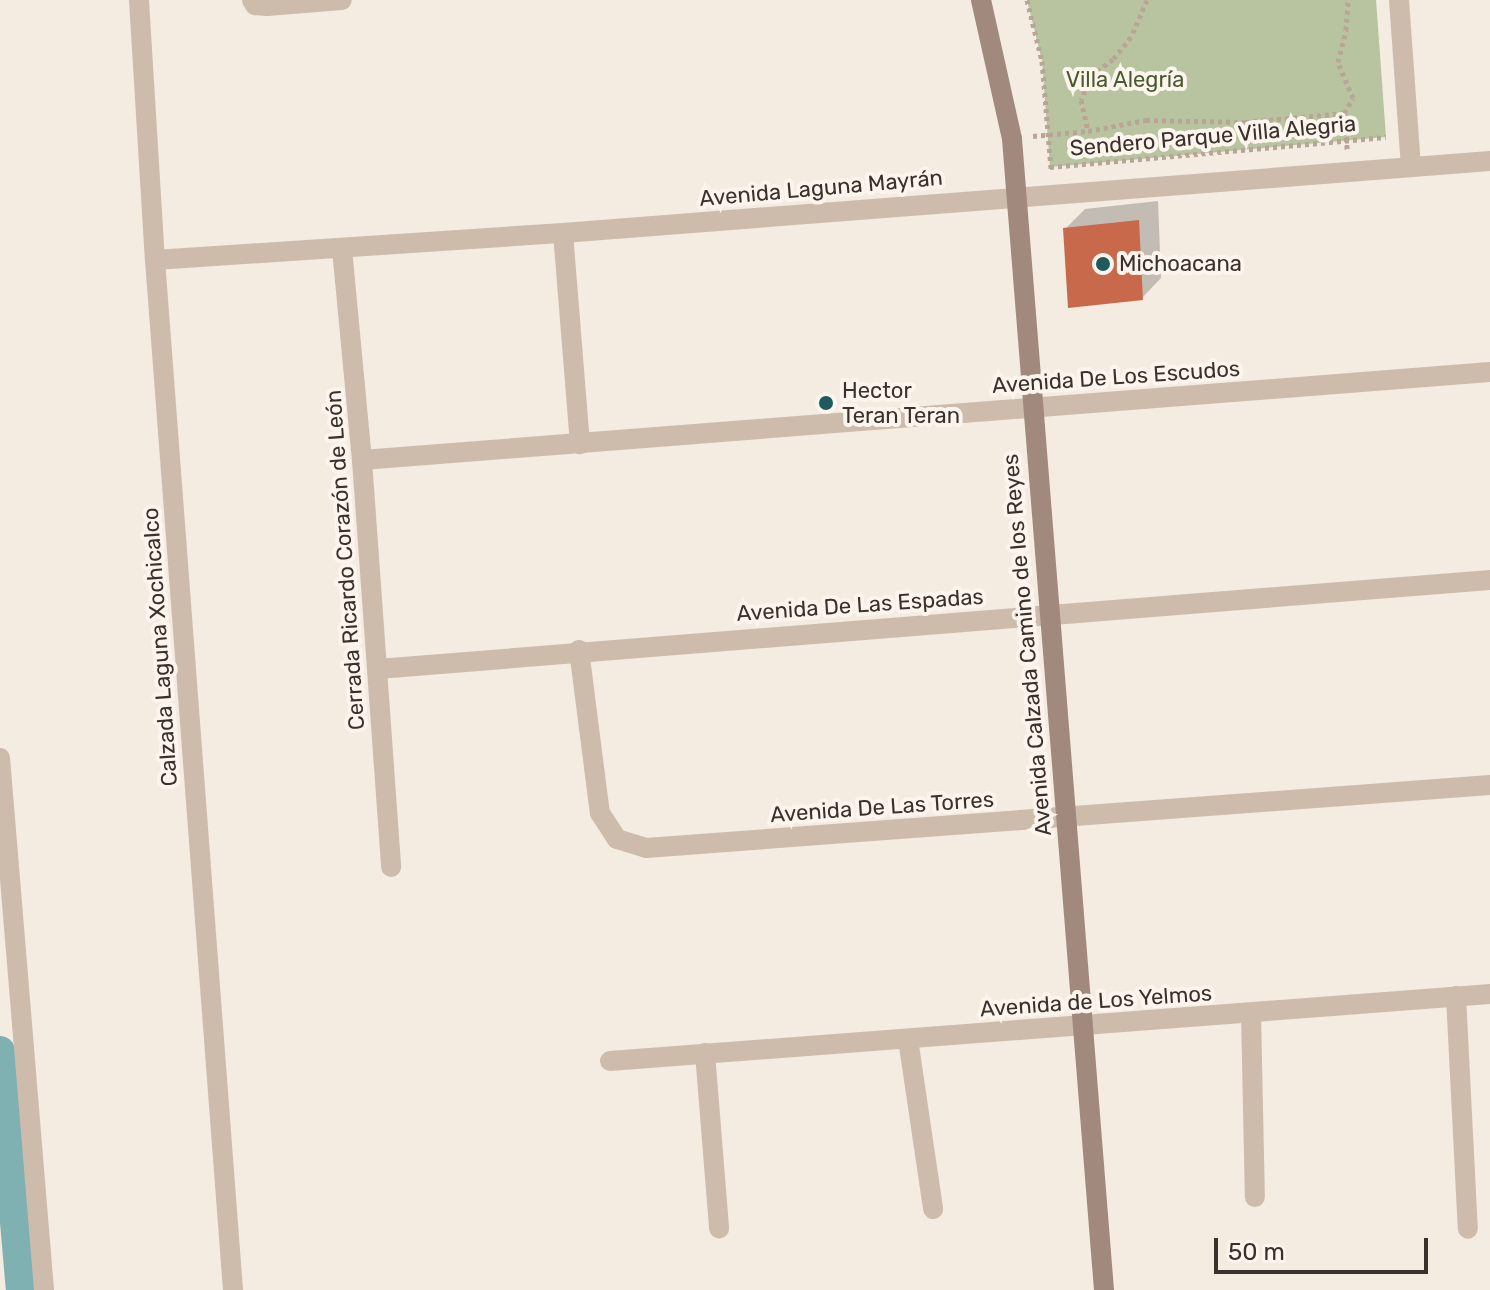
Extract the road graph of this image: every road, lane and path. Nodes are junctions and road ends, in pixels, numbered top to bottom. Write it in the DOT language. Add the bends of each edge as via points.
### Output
graph roads {
  1 [pos="139,0"];
  2 [pos="342,0"];
  3 [pos="981,0"];
  4 [pos="1027,0"];
  5 [pos="1147,0"];
  6 [pos="1348,0"];
  7 [pos="1399,0"];
  8 [pos="253,2"];
  9 [pos="1344,113"];
  10 [pos="1385,121"];
  11 [pos="1088,131"];
  12 [pos="1048,135"];
  13 [pos="1012,139"];
  14 [pos="1490,161"];
  15 [pos="1411,166"];
  16 [pos="1050,167"];
  17 [pos="1348,171"];
  18 [pos="1052,194"];
  19 [pos="1017,196"];
  20 [pos="563,233"];
  21 [pos="342,249"];
  22 [pos="155,260"];
  23 [pos="1490,372"];
  24 [pos="1032,407"];
  25 [pos="580,444"];
  26 [pos="362,460"];
  27 [pos="1490,580"];
  28 [pos="1048,615"];
  29 [pos="579,650"];
  30 [pos="378,669"];
  31 [pos="0,758"];
  32 [pos="1490,785"];
  33 [pos="1065,818"];
  34 [pos="391,867"];
  35 [pos="1490,994"];
  36 [pos="1456,996"];
  37 [pos="1251,1013"];
  38 [pos="1081,1025"];
  39 [pos="908,1039"];
  40 [pos="705,1053"];
  41 [pos="610,1061"];
  42 [pos="1255,1197"];
  43 [pos="933,1209"];
  44 [pos="719,1228"];
  45 [pos="1468,1229"];
  46 [pos="44,1290"];
  47 [pos="233,1290"];
  48 [pos="1104,1290"];
  1 -- 22 [label="street, Calzada Laguna Xochicalco"];
  2 -- 8 [label="street"];
  3 -- 13 [label="street, Avenida Calzada Camino de los Reyes"];
  4 -- 12 [label="path, Sendero Parque Villa Alegria" via="1042,61"];
  5 -- 11 [label="path" via="1131,37 1091,76 1081,100"];
  6 -- 9 [label="path" via="1338,62 1353,98"];
  7 -- 15 [label="street"];
  9 -- 11 [label="path" via="1245,122 1146,120"];
  9 -- 17 [label="path"];
  10 -- 16 [label="path, Sendero Parque Villa Alegria" via="1386,137"];
  11 -- 12 [label="path"];
  12 -- 13 [label="path"];
  12 -- 16 [label="path, Sendero Parque Villa Alegria"];
  13 -- 19 [label="street, Avenida Calzada Camino de los Reyes"];
  14 -- 15 [label="street, Avenida Laguna Mayrán"];
  15 -- 17 [label="street, Avenida Laguna Mayrán"];
  16 -- 18 [label="path, Sendero Parque Villa Alegria"];
  17 -- 18 [label="street, Avenida Laguna Mayrán"];
  18 -- 19 [label="street, Avenida Laguna Mayrán"];
  19 -- 20 [label="street, Avenida Laguna Mayrán"];
  19 -- 24 [label="street, Avenida Calzada Camino de los Reyes"];
  20 -- 21 [label="street, Avenida Laguna Mayrán"];
  20 -- 25 [label="street"];
  21 -- 22 [label="street, Avenida Laguna Mayrán"];
  21 -- 26 [label="street, Cerrada Ricardo Corazón de León"];
  22 -- 47 [label="street, Calzada Laguna Xochicalco"];
  23 -- 24 [label="street, Avenida De Los Escudos"];
  24 -- 25 [label="street, Avenida De Los Escudos"];
  24 -- 28 [label="street, Avenida Calzada Camino de los Reyes"];
  25 -- 26 [label="street, Avenida De Los Escudos"];
  26 -- 30 [label="street, Cerrada Ricardo Corazón de León"];
  27 -- 28 [label="street, Avenida De Las Espadas"];
  28 -- 29 [label="street, Avenida De Las Espadas"];
  28 -- 33 [label="street, Avenida Calzada Camino de los Reyes"];
  29 -- 30 [label="street, Avenida De Las Espadas"];
  29 -- 33 [label="street, Avenida De Las Torres" via="600,813 617,839 646,848"];
  30 -- 34 [label="street, Cerrada Ricardo Corazón de León"];
  31 -- 46 [label="street"];
  32 -- 33 [label="street, Avenida De Las Torres"];
  33 -- 38 [label="street, Avenida Calzada Camino de los Reyes"];
  35 -- 36 [label="street, Avenida de Los Yelmos"];
  36 -- 37 [label="street, Avenida de Los Yelmos"];
  36 -- 45 [label="street"];
  37 -- 38 [label="street, Avenida de Los Yelmos"];
  37 -- 42 [label="street"];
  38 -- 39 [label="street, Avenida de Los Yelmos"];
  38 -- 48 [label="street, Avenida Calzada Camino de los Reyes"];
  39 -- 40 [label="street, Avenida de Los Yelmos"];
  39 -- 43 [label="street"];
  40 -- 41 [label="street, Avenida de Los Yelmos"];
  40 -- 44 [label="street"];
}
